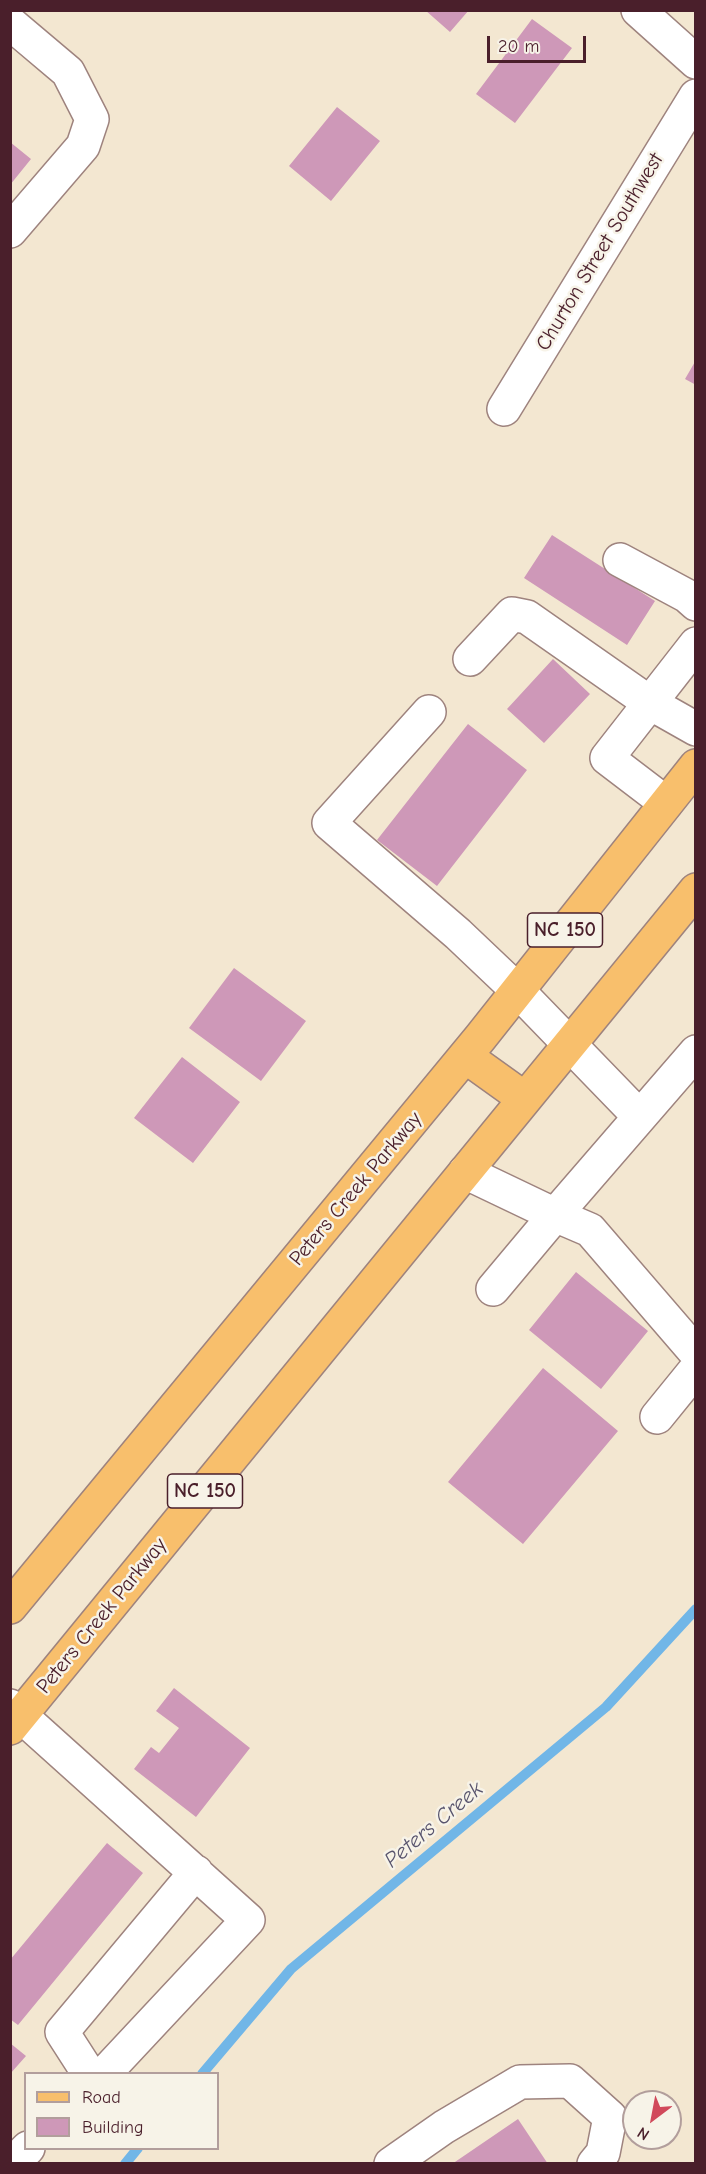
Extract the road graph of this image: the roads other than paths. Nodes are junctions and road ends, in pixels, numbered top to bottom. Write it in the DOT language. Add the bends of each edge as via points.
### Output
graph roads {
  1 [pos="638,10"];
  2 [pos="10,23"];
  3 [pos="696,62"];
  4 [pos="696,96"];
  5 [pos="10,231"];
  6 [pos="504,409"];
  7 [pos="620,560"];
  8 [pos="696,604"];
  9 [pos="696,644"];
  10 [pos="470,659"];
  11 [pos="650,703"];
  12 [pos="429,712"];
  13 [pos="696,729"];
  14 [pos="696,766"];
  15 [pos="666,803"];
  16 [pos="696,890"];
  17 [pos="517,990"];
  18 [pos="570,1044"];
  19 [pos="696,1052"];
  20 [pos="465,1056"];
  21 [pos="525,1099"];
  22 [pos="639,1116"];
  23 [pos="465,1172"];
  24 [pos="555,1215"];
  25 [pos="493,1289"];
  26 [pos="696,1353"];
  27 [pos="696,1369"];
  28 [pos="657,1417"];
  29 [pos="10,1607"];
  30 [pos="14,1716"];
  31 [pos="196,1872"];
  32 [pos="88,2072"];
  33 [pos="105,2072"];
  34 [pos="26,2150"];
  35 [pos="12,2163"];
  36 [pos="391,2163"];
  37 [pos="594,2163"];
  1 -- 3 [label="street"];
  2 -- 5 [label="street" via="68,72 92,119 83,146"];
  4 -- 6 [label="street, Churton Street Southwest"];
  7 -- 8 [label="street"];
  9 -- 11 [label="street"];
  10 -- 11 [label="street" via="512,614 527,617"];
  11 -- 13 [label="street"];
  11 -- 15 [label="street" via="607,758"];
  12 -- 17 [label="street" via="329,823"];
  14 -- 15 [label="main road, Peters Creek Parkway / NC 150"];
  15 -- 17 [label="main road, Peters Creek Parkway / NC 150"];
  16 -- 18 [label="main road, Peters Creek Parkway / NC 150"];
  17 -- 18 [label="street"];
  17 -- 20 [label="main road, Peters Creek Parkway / NC 150"];
  18 -- 21 [label="main road, Peters Creek Parkway / NC 150"];
  18 -- 22 [label="street"];
  19 -- 22 [label="street"];
  20 -- 21 [label="main road"];
  20 -- 29 [label="main road, Peters Creek Parkway / NC 150"];
  21 -- 23 [label="main road, Peters Creek Parkway / NC 150"];
  22 -- 24 [label="street"];
  23 -- 24 [label="street"];
  23 -- 30 [label="main road, Peters Creek Parkway / NC 150"];
  24 -- 25 [label="street"];
  24 -- 26 [label="street" via="590,1230"];
  27 -- 28 [label="street"];
  30 -- 31 [label="street"];
  31 -- 32 [label="street" via="62,2032"];
  31 -- 33 [label="street" via="248,1920"];
  34 -- 35 [label="street"];
  36 -- 37 [label="street" via="520,2082 570,2081 610,2117 603,2153"];
}
